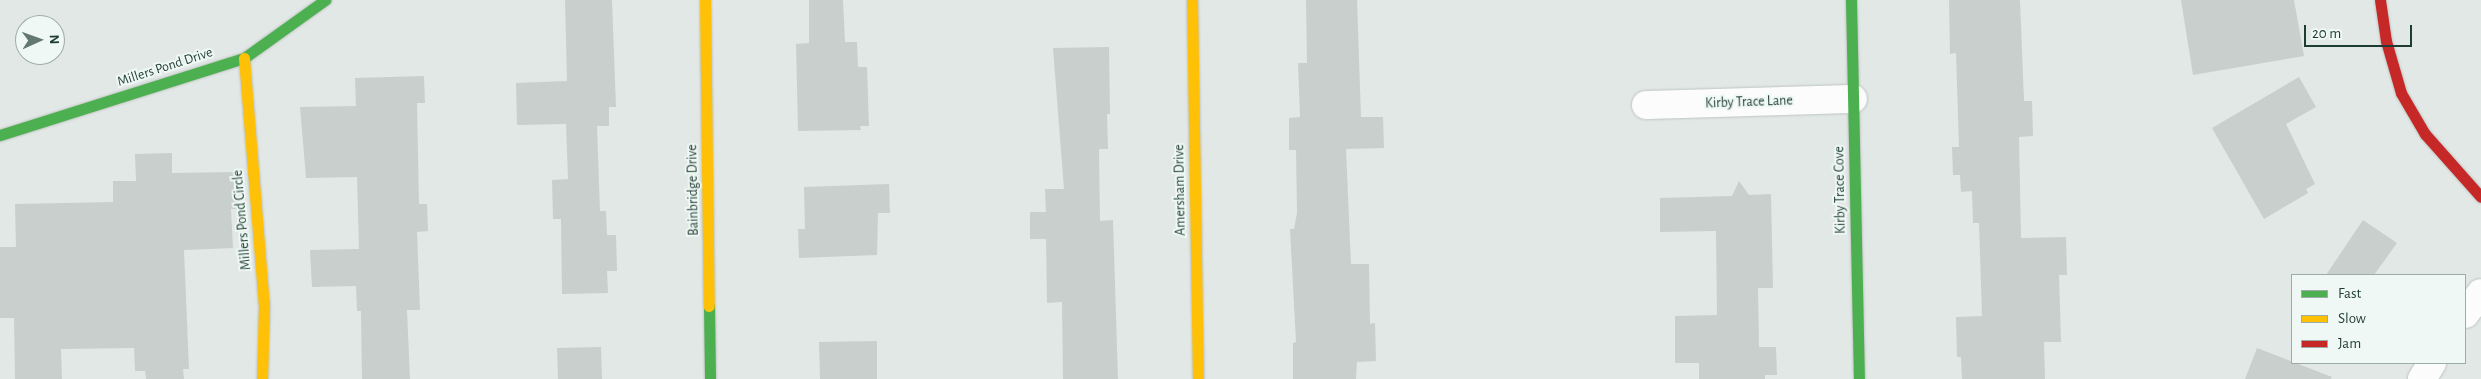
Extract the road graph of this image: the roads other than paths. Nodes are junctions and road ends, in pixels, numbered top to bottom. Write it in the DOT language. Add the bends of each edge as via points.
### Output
graph roads {
  1 [pos="325,0"];
  2 [pos="705,0"];
  3 [pos="1192,0"];
  4 [pos="1851,0"];
  5 [pos="2380,0"];
  6 [pos="244,58"];
  7 [pos="1852,99"];
  8 [pos="1646,105"];
  9 [pos="0,135"];
  10 [pos="2481,197"];
  11 [pos="2481,293"];
  12 [pos="2466,313"];
  13 [pos="2431,364"];
  14 [pos="262,379"];
  15 [pos="710,379"];
  16 [pos="1198,379"];
  17 [pos="1859,379"];
  18 [pos="2422,379"];
  1 -- 6 [label="street, Millers Pond Drive"];
  2 -- 15 [label="street, Bainbridge Drive"];
  3 -- 16 [label="street, Amersham Drive"];
  4 -- 7 [label="street, Kirby Trace Cove"];
  5 -- 10 [label="street" via="2386,41 2401,93 2425,134"];
  6 -- 9 [label="street, Millers Pond Drive"];
  6 -- 14 [label="street, Millers Pond Circle" via="264,304"];
  7 -- 8 [label="street, Kirby Trace Lane"];
  7 -- 17 [label="street, Kirby Trace Cove"];
  11 -- 12 [label="street"];
  13 -- 18 [label="street"];
}
